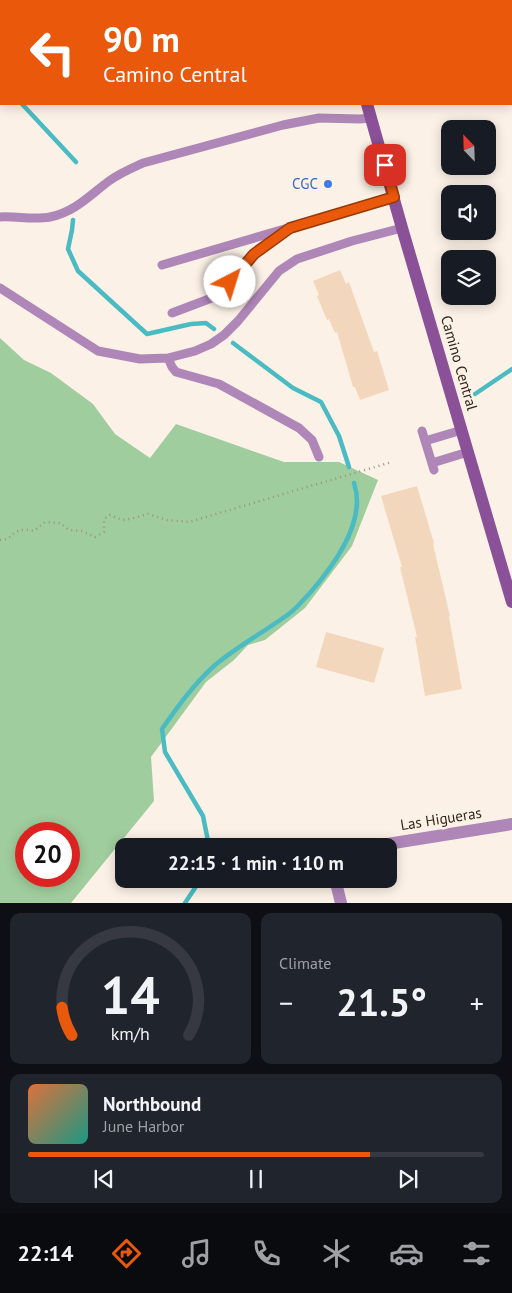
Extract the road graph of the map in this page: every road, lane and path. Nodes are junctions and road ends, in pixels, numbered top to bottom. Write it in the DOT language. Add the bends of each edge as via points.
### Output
graph roads {
  1 [pos="368,105"];
  2 [pos="371,118"];
  3 [pos="394,197"];
  4 [pos="0,217"];
  5 [pos="290,228"];
  6 [pos="402,228"];
  7 [pos="162,266"];
  8 [pos="0,288"];
  9 [pos="172,312"];
  10 [pos="168,358"];
  11 [pos="462,430"];
  12 [pos="422,431"];
  13 [pos="425,441"];
  14 [pos="468,452"];
  15 [pos="320,457"];
  16 [pos="392,462"];
  17 [pos="0,540"];
  18 [pos="512,602"];
  19 [pos="512,824"];
  20 [pos="397,842"];
  21 [pos="338,888"];
  22 [pos="342,903"];
  1 -- 2 [label="main road, Camino Central"];
  2 -- 3 [label="main road, Camino Central"];
  2 -- 4 [label="lane" via="319,118 143,162 124,172 84,203 65,212 50,217"];
  3 -- 5 [label="lane"];
  3 -- 6 [label="main road, Camino Central"];
  5 -- 7 [label="lane"];
  5 -- 9 [label="lane" via="254,254 217,296"];
  6 -- 10 [label="lane" via="297,260 279,271 224,335 195,351"];
  6 -- 11 [label="main road, Camino Central"];
  8 -- 10 [label="lane" via="98,351 140,359"];
  10 -- 15 [label="lane" via="176,372 219,384 299,428 312,440"];
  11 -- 13 [label="lane"];
  11 -- 14 [label="main road, Camino Central"];
  12 -- 13 [label="lane"];
  13 -- 14 [label="lane" via="433,467"];
  14 -- 18 [label="main road, Camino Central"];
  16 -- 17 [label="path" via="189,522 148,514 122,520 110,515 104,520 104,532 94,537 82,531 69,530 60,523 45,522 34,531 15,531 8,539"];
  19 -- 20 [label="street, Las Higueras"];
  21 -- 22 [label="street"];
}
